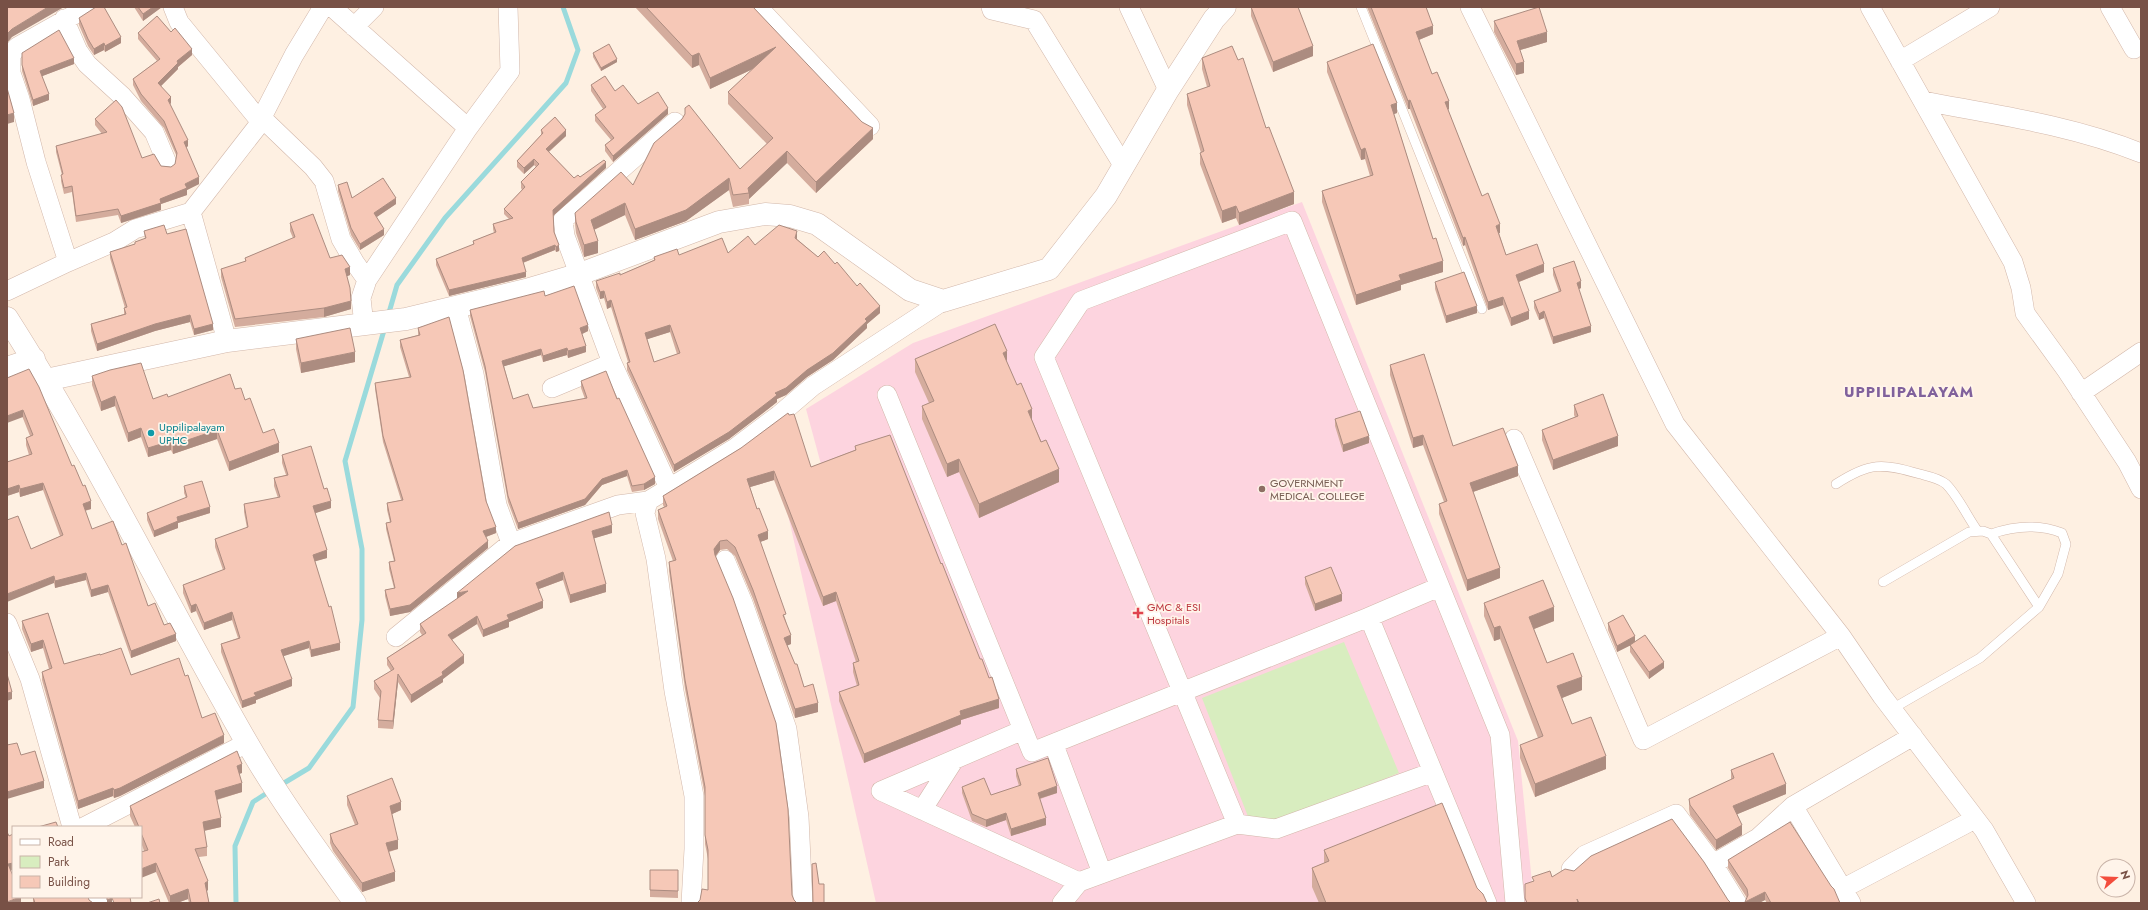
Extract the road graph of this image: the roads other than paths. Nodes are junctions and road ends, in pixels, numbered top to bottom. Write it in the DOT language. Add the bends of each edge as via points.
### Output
graph roads {
  1 [pos="88,7"];
  2 [pos="173,7"];
  3 [pos="323,7"];
  4 [pos="332,7"];
  5 [pos="374,7"];
  6 [pos="508,7"];
  7 [pos="758,7"];
  8 [pos="991,7"];
  9 [pos="1129,7"];
  10 [pos="1361,7"];
  11 [pos="1470,7"];
  12 [pos="1870,7"];
  13 [pos="1990,7"];
  14 [pos="2110,7"];
  15 [pos="1216,11"];
  16 [pos="64,19"];
  17 [pos="354,27"];
  18 [pos="2139,51"];
  19 [pos="1900,61"];
  20 [pos="1168,90"];
  21 [pos="1923,101"];
  22 [pos="261,119"];
  23 [pos="675,122"];
  24 [pos="870,126"];
  25 [pos="468,128"];
  26 [pos="2141,153"];
  27 [pos="167,163"];
  28 [pos="1123,165"];
  29 [pos="191,212"];
  30 [pos="68,262"];
  31 [pos="580,274"];
  32 [pos="367,280"];
  33 [pos="7,291"];
  34 [pos="943,301"];
  35 [pos="456,307"];
  36 [pos="1482,309"];
  37 [pos="7,318"];
  38 [pos="370,324"];
  39 [pos="227,341"];
  40 [pos="2141,352"];
  41 [pos="34,359"];
  42 [pos="612,363"];
  43 [pos="7,368"];
  44 [pos="46,380"];
  45 [pos="552,388"];
  46 [pos="2081,393"];
  47 [pos="887,395"];
  48 [pos="1514,438"];
  49 [pos="1836,484"];
  50 [pos="669,488"];
  51 [pos="2141,489"];
  52 [pos="648,501"];
  53 [pos="1977,530"];
  54 [pos="1991,534"];
  55 [pos="511,543"];
  56 [pos="725,560"];
  57 [pos="1882,582"];
  58 [pos="1439,587"];
  59 [pos="2039,607"];
  60 [pos="1369,617"];
  61 [pos="7,623"];
  62 [pos="396,636"];
  63 [pos="1840,636"];
  64 [pos="1183,692"];
  65 [pos="1892,709"];
  66 [pos="1023,730"];
  67 [pos="1913,736"];
  68 [pos="247,743"];
  69 [pos="1054,744"];
  70 [pos="954,760"];
  71 [pos="1433,772"];
  72 [pos="1793,806"];
  73 [pos="922,810"];
  74 [pos="1976,819"];
  75 [pos="1237,824"];
  76 [pos="72,826"];
  77 [pos="86,826"];
  78 [pos="1713,864"];
  79 [pos="1571,869"];
  80 [pos="1102,873"];
  81 [pos="1079,882"];
  82 [pos="1848,896"];
  83 [pos="2021,901"];
  84 [pos="355,903"];
  85 [pos="691,903"];
  86 [pos="803,903"];
  87 [pos="1062,903"];
  88 [pos="1487,903"];
  89 [pos="1516,903"];
  90 [pos="1737,903"];
  1 -- 16 [label="street"];
  2 -- 22 [label="street" via="179,22"];
  3 -- 22 [label="street" via="294,55"];
  4 -- 17 [label="street"];
  5 -- 17 [label="street"];
  6 -- 25 [label="street" via="510,71"];
  7 -- 24 [label="street"];
  8 -- 28 [label="street" via="992,10 1034,20"];
  9 -- 20 [label="street"];
  10 -- 36 [label="lane"];
  11 -- 63 [label="street" via="1675,424"];
  12 -- 19 [label="street"];
  13 -- 19 [label="street"];
  14 -- 18 [label="street"];
  15 -- 20 [label="street"];
  16 -- 27 [label="street" via="78,51 87,64 122,96 154,132"];
  16 -- 30 [label="street" via="16,47 11,55 11,73"];
  17 -- 25 [label="street"];
  19 -- 21 [label="street"];
  20 -- 28 [label="street"];
  21 -- 26 [label="street" via="2046,123 2108,140"];
  21 -- 46 [label="street" via="2013,262 2025,313"];
  22 -- 29 [label="street"];
  22 -- 32 [label="street" via="313,167 324,181 341,239"];
  23 -- 31 [label="street" via="563,220 565,236"];
  25 -- 32 [label="street"];
  28 -- 34 [label="street" via="1106,196 1049,269"];
  29 -- 30 [label="street" via="135,230"];
  29 -- 39 [label="street"];
  30 -- 33 [label="street"];
  31 -- 34 [label="street" via="719,222 765,214 790,216 817,224 910,290"];
  31 -- 35 [label="street"];
  31 -- 42 [label="street"];
  32 -- 38 [label="street" via="361,298"];
  34 -- 50 [label="street" via="813,386 779,416 735,448"];
  35 -- 38 [label="street" via="406,319"];
  35 -- 55 [label="street" via="474,374 497,505"];
  37 -- 41 [label="street"];
  38 -- 39 [label="street"];
  39 -- 44 [label="street"];
  40 -- 46 [label="street"];
  41 -- 43 [label="street"];
  41 -- 44 [label="street"];
  42 -- 45 [label="street"];
  42 -- 50 [label="street"];
  44 -- 68 [label="street"];
  46 -- 51 [label="street" via="2127,462"];
  47 -- 66 [label="street"];
  48 -- 63 [label="street" via="1643,740"];
  49 -- 53 [label="lane" via="1858,470 1874,466 1895,467 1940,480 1950,490"];
  50 -- 52 [label="street"];
  52 -- 55 [label="street" via="618,505"];
  52 -- 85 [label="street" via="645,513 656,559 674,691 694,796"];
  53 -- 54 [label="lane"];
  53 -- 57 [label="lane" via="1969,532"];
  54 -- 59 [label="lane"];
  54 -- 59 [label="lane" via="2011,528 2033,527 2062,533 2066,544 2058,574"];
  55 -- 62 [label="street"];
  56 -- 86 [label="street" via="787,729 799,817"];
  58 -- 60 [label="street"];
  58 -- 64 [label="street" via="1292,221 1081,301 1044,358"];
  58 -- 89 [label="street" via="1500,735"];
  59 -- 65 [label="lane" via="1980,658"];
  60 -- 64 [label="street"];
  60 -- 71 [label="street"];
  61 -- 76 [label="street" via="30,679"];
  63 -- 65 [label="street"];
  64 -- 69 [label="street"];
  64 -- 75 [label="street"];
  65 -- 67 [label="street"];
  66 -- 69 [label="street" via="1032,752"];
  66 -- 70 [label="street"];
  67 -- 72 [label="street"];
  67 -- 74 [label="street"];
  68 -- 77 [label="street"];
  68 -- 84 [label="street" via="298,823"];
  69 -- 80 [label="street"];
  70 -- 73 [label="street"];
  70 -- 73 [label="street" via="881,791"];
  71 -- 75 [label="street" via="1276,829"];
  71 -- 88 [label="street"];
  72 -- 78 [label="street" via="1758,838"];
  72 -- 82 [label="street"];
  73 -- 81 [label="street"];
  74 -- 82 [label="street"];
  74 -- 83 [label="street"];
  75 -- 80 [label="street"];
  78 -- 79 [label="street" via="1676,814 1585,855"];
  78 -- 90 [label="street"];
  80 -- 81 [label="street"];
  81 -- 87 [label="street"];
}
